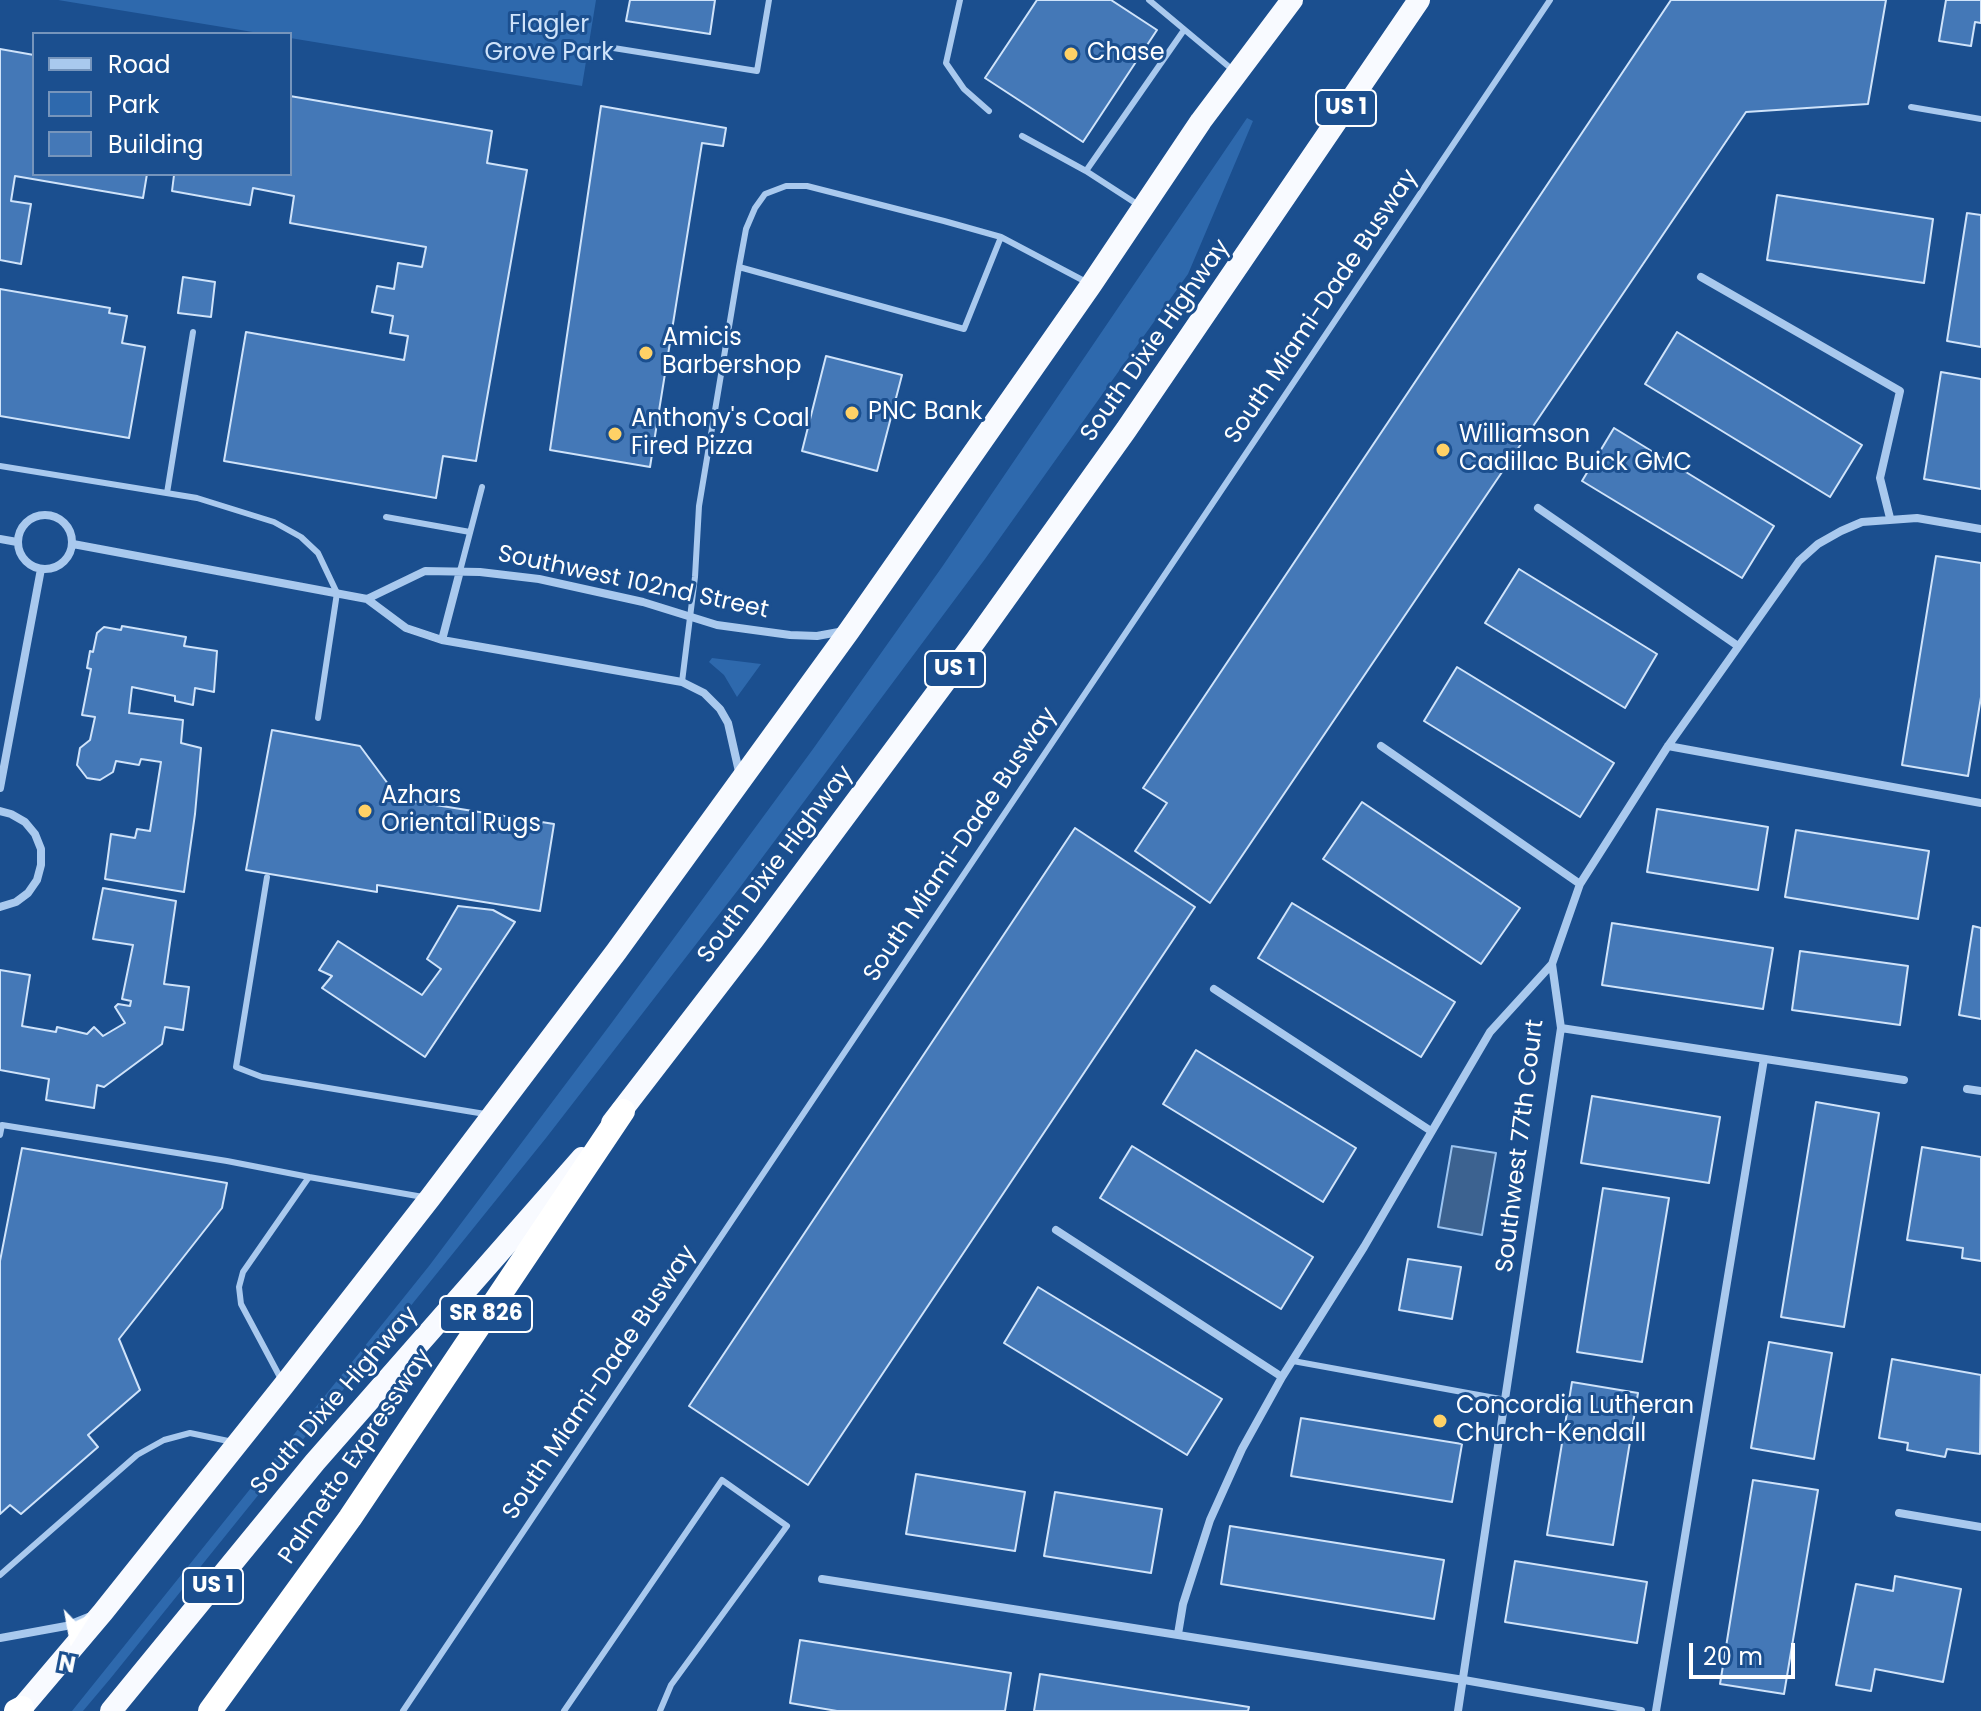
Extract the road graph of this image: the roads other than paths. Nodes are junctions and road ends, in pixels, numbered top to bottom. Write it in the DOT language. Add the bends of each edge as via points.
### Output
graph roads {
  1 [pos="769,0"];
  2 [pos="960,0"];
  3 [pos="1149,0"];
  4 [pos="1292,0"];
  5 [pos="1419,0"];
  6 [pos="1550,0"];
  7 [pos="1184,30"];
  8 [pos="601,46"];
  9 [pos="1237,73"];
  10 [pos="1911,107"];
  11 [pos="989,111"];
  12 [pos="1981,119"];
  13 [pos="1022,136"];
  14 [pos="1086,171"];
  15 [pos="1143,208"];
  16 [pos="1001,237"];
  17 [pos="739,267"];
  18 [pos="1701,277"];
  19 [pos="1091,285"];
  20 [pos="193,332"];
  21 [pos="0,466"];
  22 [pos="482,487"];
  23 [pos="167,493"];
  24 [pos="1538,508"];
  25 [pos="386,517"];
  26 [pos="1890,518"];
  27 [pos="1981,529"];
  28 [pos="470,532"];
  29 [pos="0,539"];
  30 [pos="17,542"];
  31 [pos="73,544"];
  32 [pos="41,569"];
  33 [pos="460,571"];
  34 [pos="337,593"];
  35 [pos="367,599"];
  36 [pos="690,617"];
  37 [pos="849,631"];
  38 [pos="442,640"];
  39 [pos="1738,646"];
  40 [pos="682,682"];
  41 [pos="318,718"];
  42 [pos="1381,746"];
  43 [pos="1668,746"];
  44 [pos="741,781"];
  45 [pos="0,788"];
  46 [pos="1981,803"];
  47 [pos="0,811"];
  48 [pos="267,877"];
  49 [pos="1580,884"];
  50 [pos="0,907"];
  51 [pos="1552,964"];
  52 [pos="1214,989"];
  53 [pos="1561,1028"];
  54 [pos="1764,1059"];
  55 [pos="1904,1080"];
  56 [pos="1967,1089"];
  57 [pos="1981,1091"];
  58 [pos="623,1111"];
  59 [pos="492,1116"];
  60 [pos="1431,1131"];
  61 [pos="0,1135"];
  62 [pos="309,1177"];
  63 [pos="430,1198"];
  64 [pos="1056,1230"];
  65 [pos="1293,1361"];
  66 [pos="1282,1377"];
  67 [pos="284,1385"];
  68 [pos="1507,1400"];
  69 [pos="237,1443"];
  70 [pos="1899,1513"];
  71 [pos="1981,1527"];
  72 [pos="0,1575"];
  73 [pos="822,1579"];
  74 [pos="103,1612"];
  75 [pos="1178,1634"];
  76 [pos="0,1638"];
  77 [pos="1464,1680"];
  78 [pos="19,1710"];
  79 [pos="111,1711"];
  80 [pos="210,1711"];
  81 [pos="403,1711"];
  82 [pos="564,1711"];
  83 [pos="660,1711"];
  84 [pos="1458,1711"];
  85 [pos="1641,1711"];
  86 [pos="1656,1711"];
  1 -- 8 [label="lane" via="757,71"];
  2 -- 11 [label="lane" via="946,63"];
  3 -- 7 [label="lane"];
  4 -- 9 [label="highway, South Dixie Highway / US 1"];
  5 -- 58 [label="highway, South Dixie Highway / US 1" via="1197,328 976,640"];
  6 -- 81 [label="lane, South Miami-Dade Busway"];
  7 -- 9 [label="lane"];
  7 -- 14 [label="lane"];
  9 -- 15 [label="highway, South Dixie Highway / US 1"];
  10 -- 12 [label="lane"];
  13 -- 14 [label="lane"];
  14 -- 15 [label="lane"];
  15 -- 19 [label="highway, South Dixie Highway / US 1"];
  16 -- 17 [label="lane" via="807,186 786,186 765,194 755,208"];
  16 -- 17 [label="lane" via="964,329"];
  16 -- 19 [label="lane"];
  17 -- 36 [label="lane" via="699,506"];
  18 -- 26 [label="street" via="1900,391 1880,478"];
  19 -- 37 [label="highway, South Dixie Highway / US 1"];
  20 -- 23 [label="lane"];
  21 -- 23 [label="lane"];
  22 -- 28 [label="lane"];
  23 -- 34 [label="lane" via="237,509 301,537 318,553"];
  24 -- 39 [label="street"];
  25 -- 28 [label="lane"];
  26 -- 27 [label="street, Southwest 77th Court"];
  26 -- 39 [label="street, Southwest 77th Court" via="1862,522 1818,544 1799,561"];
  28 -- 33 [label="lane"];
  29 -- 30 [label="street"];
  30 -- 31 [label="street" via="29,520 50,516 67,526"];
  30 -- 32 [label="street" via="23,559"];
  31 -- 32 [label="street" via="61,564"];
  31 -- 34 [label="street"];
  32 -- 45 [label="street"];
  33 -- 35 [label="street, Southwest 102nd Street" via="425,571"];
  33 -- 36 [label="street, Southwest 102nd Street" via="539,579"];
  33 -- 38 [label="street"];
  34 -- 35 [label="street"];
  34 -- 41 [label="lane"];
  35 -- 38 [label="street" via="406,628"];
  36 -- 37 [label="street, Southwest 102nd Street" via="790,635"];
  36 -- 40 [label="lane"];
  37 -- 44 [label="highway, South Dixie Highway / US 1"];
  38 -- 40 [label="street"];
  39 -- 43 [label="street, Southwest 77th Court"];
  40 -- 44 [label="street" via="720,709"];
  42 -- 49 [label="street"];
  43 -- 46 [label="street"];
  43 -- 49 [label="street, Southwest 77th Court"];
  44 -- 59 [label="highway, South Dixie Highway / US 1"];
  47 -- 50 [label="street" via="25,822 35,834 41,865 28,893"];
  48 -- 59 [label="lane" via="236,1067 262,1077"];
  49 -- 51 [label="street, Southwest 77th Court"];
  51 -- 53 [label="street, Southwest 77th Court"];
  51 -- 60 [label="street" via="1490,1032"];
  52 -- 60 [label="street"];
  53 -- 54 [label="street"];
  53 -- 68 [label="street, Southwest 77th Court"];
  54 -- 55 [label="street"];
  54 -- 86 [label="street"];
  56 -- 57 [label="street"];
  58 -- 79 [label="highway, South Dixie Highway / US 1" via="315,1462"];
  58 -- 80 [label="highway, Palmetto Expressway / SR 826" via="350,1518"];
  59 -- 63 [label="highway, South Dixie Highway / US 1"];
  60 -- 65 [label="street"];
  61 -- 62 [label="lane" via="2,1125"];
  62 -- 63 [label="lane"];
  62 -- 67 [label="lane" via="243,1272 239,1287 241,1304"];
  63 -- 67 [label="highway, South Dixie Highway / US 1"];
  64 -- 66 [label="street"];
  65 -- 66 [label="street"];
  65 -- 68 [label="lane"];
  66 -- 75 [label="street" via="1210,1520"];
  67 -- 69 [label="highway, South Dixie Highway / US 1"];
  68 -- 77 [label="street, Southwest 77th Court"];
  69 -- 72 [label="lane" via="190,1433 137,1455"];
  69 -- 74 [label="highway, South Dixie Highway / US 1"];
  70 -- 71 [label="street"];
  73 -- 75 [label="street"];
  74 -- 76 [label="street" via="66,1626"];
  74 -- 78 [label="highway, South Dixie Highway / US 1"];
  75 -- 77 [label="street"];
  77 -- 84 [label="street, Southwest 77th Court"];
  77 -- 85 [label="street"];
  82 -- 83 [label="lane" via="722,1480 787,1526 671,1685"];
}
